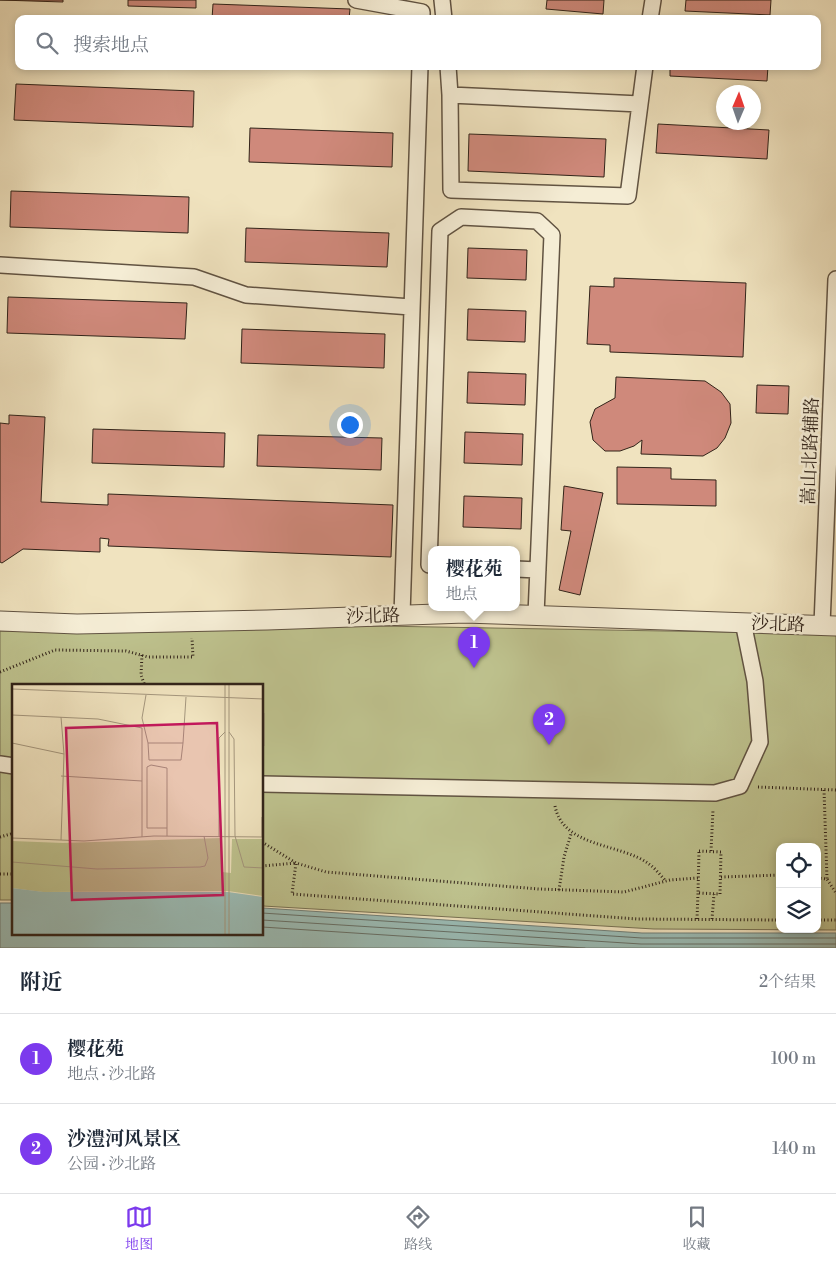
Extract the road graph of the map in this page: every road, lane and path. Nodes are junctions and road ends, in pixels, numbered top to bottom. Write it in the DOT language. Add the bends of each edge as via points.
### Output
graph roads {
  1 [pos="356,0"];
  2 [pos="442,0"];
  3 [pos="653,0"];
  4 [pos="422,15"];
  5 [pos="444,15"];
  6 [pos="651,15"];
  7 [pos="420,70"];
  8 [pos="448,70"];
  9 [pos="644,70"];
  10 [pos="450,95"];
  11 [pos="640,104"];
  12 [pos="0,265"];
  13 [pos="836,279"];
  14 [pos="411,307"];
  15 [pos="430,546"];
  16 [pos="520,568"];
  17 [pos="538,570"];
  18 [pos="402,615"];
  19 [pos="536,615"];
  20 [pos="0,621"];
  21 [pos="192,622"];
  22 [pos="743,622"];
  23 [pos="829,626"];
  24 [pos="142,655"];
  25 [pos="0,672"];
  26 [pos="144,684"];
  27 [pos="264,784"];
  28 [pos="740,786"];
  29 [pos="824,790"];
  30 [pos="836,790"];
  31 [pos="552,791"];
  32 [pos="714,793"];
  33 [pos="571,834"];
  34 [pos="264,843"];
  35 [pos="711,851"];
  36 [pos="296,863"];
  37 [pos="264,866"];
  38 [pos="776,875"];
  39 [pos="721,877"];
  40 [pos="698,878"];
  41 [pos="821,878"];
  42 [pos="827,879"];
  43 [pos="665,880"];
  44 [pos="559,890"];
  45 [pos="698,893"];
  46 [pos="836,893"];
  47 [pos="714,894"];
  48 [pos="697,919"];
  49 [pos="712,919"];
  50 [pos="776,920"];
  51 [pos="821,920"];
  52 [pos="836,920"];
  1 -- 4 [label="street" via="422,12"];
  2 -- 5 [label="street"];
  3 -- 6 [label="street"];
  7 -- 14 [label="street"];
  8 -- 10 [label="street"];
  9 -- 11 [label="street"];
  10 -- 11 [label="street"];
  10 -- 11 [label="street" via="451,190 628,196"];
  12 -- 14 [label="street" via="194,277 246,295"];
  13 -- 23 [label="street, 嵩山北路辅路"];
  14 -- 18 [label="street"];
  15 -- 17 [label="street" via="440,231 461,217 537,220 552,235"];
  16 -- 17 [label="street"];
  17 -- 19 [label="street"];
  18 -- 19 [label="street, 沙北路" via="465,612"];
  18 -- 21 [label="street, 沙北路"];
  19 -- 22 [label="street, 沙北路"];
  20 -- 21 [label="street, 沙北路" via="77,624"];
  21 -- 24 [label="path" via="193,657"];
  22 -- 23 [label="street, 沙北路"];
  22 -- 28 [label="street" via="755,682 760,742"];
  24 -- 25 [label="path" via="126,651 56,650"];
  24 -- 26 [label="path" via="141,675"];
  27 -- 31 [label="street"];
  28 -- 29 [label="path"];
  28 -- 32 [label="street"];
  29 -- 30 [label="path"];
  29 -- 42 [label="path"];
  31 -- 32 [label="street"];
  31 -- 33 [label="path" via="556,812"];
  32 -- 35 [label="path"];
  33 -- 43 [label="path" via="649,863"];
  33 -- 44 [label="path"];
  34 -- 36 [label="path"];
  35 -- 39 [label="path" via="722,852"];
  35 -- 40 [label="path" via="699,851"];
  36 -- 37 [label="path"];
  36 -- 44 [label="path" via="326,872"];
  36 -- 48 [label="path" via="292,894 637,919"];
  38 -- 39 [label="path"];
  39 -- 47 [label="path" via="720,894"];
  40 -- 44 [label="path" via="670,880 624,892"];
  40 -- 45 [label="path"];
  41 -- 42 [label="path"];
  42 -- 46 [label="path"];
  45 -- 47 [label="path"];
  45 -- 48 [label="path"];
  47 -- 49 [label="path"];
  48 -- 49 [label="path"];
  49 -- 50 [label="path"];
  51 -- 52 [label="path"];
}
